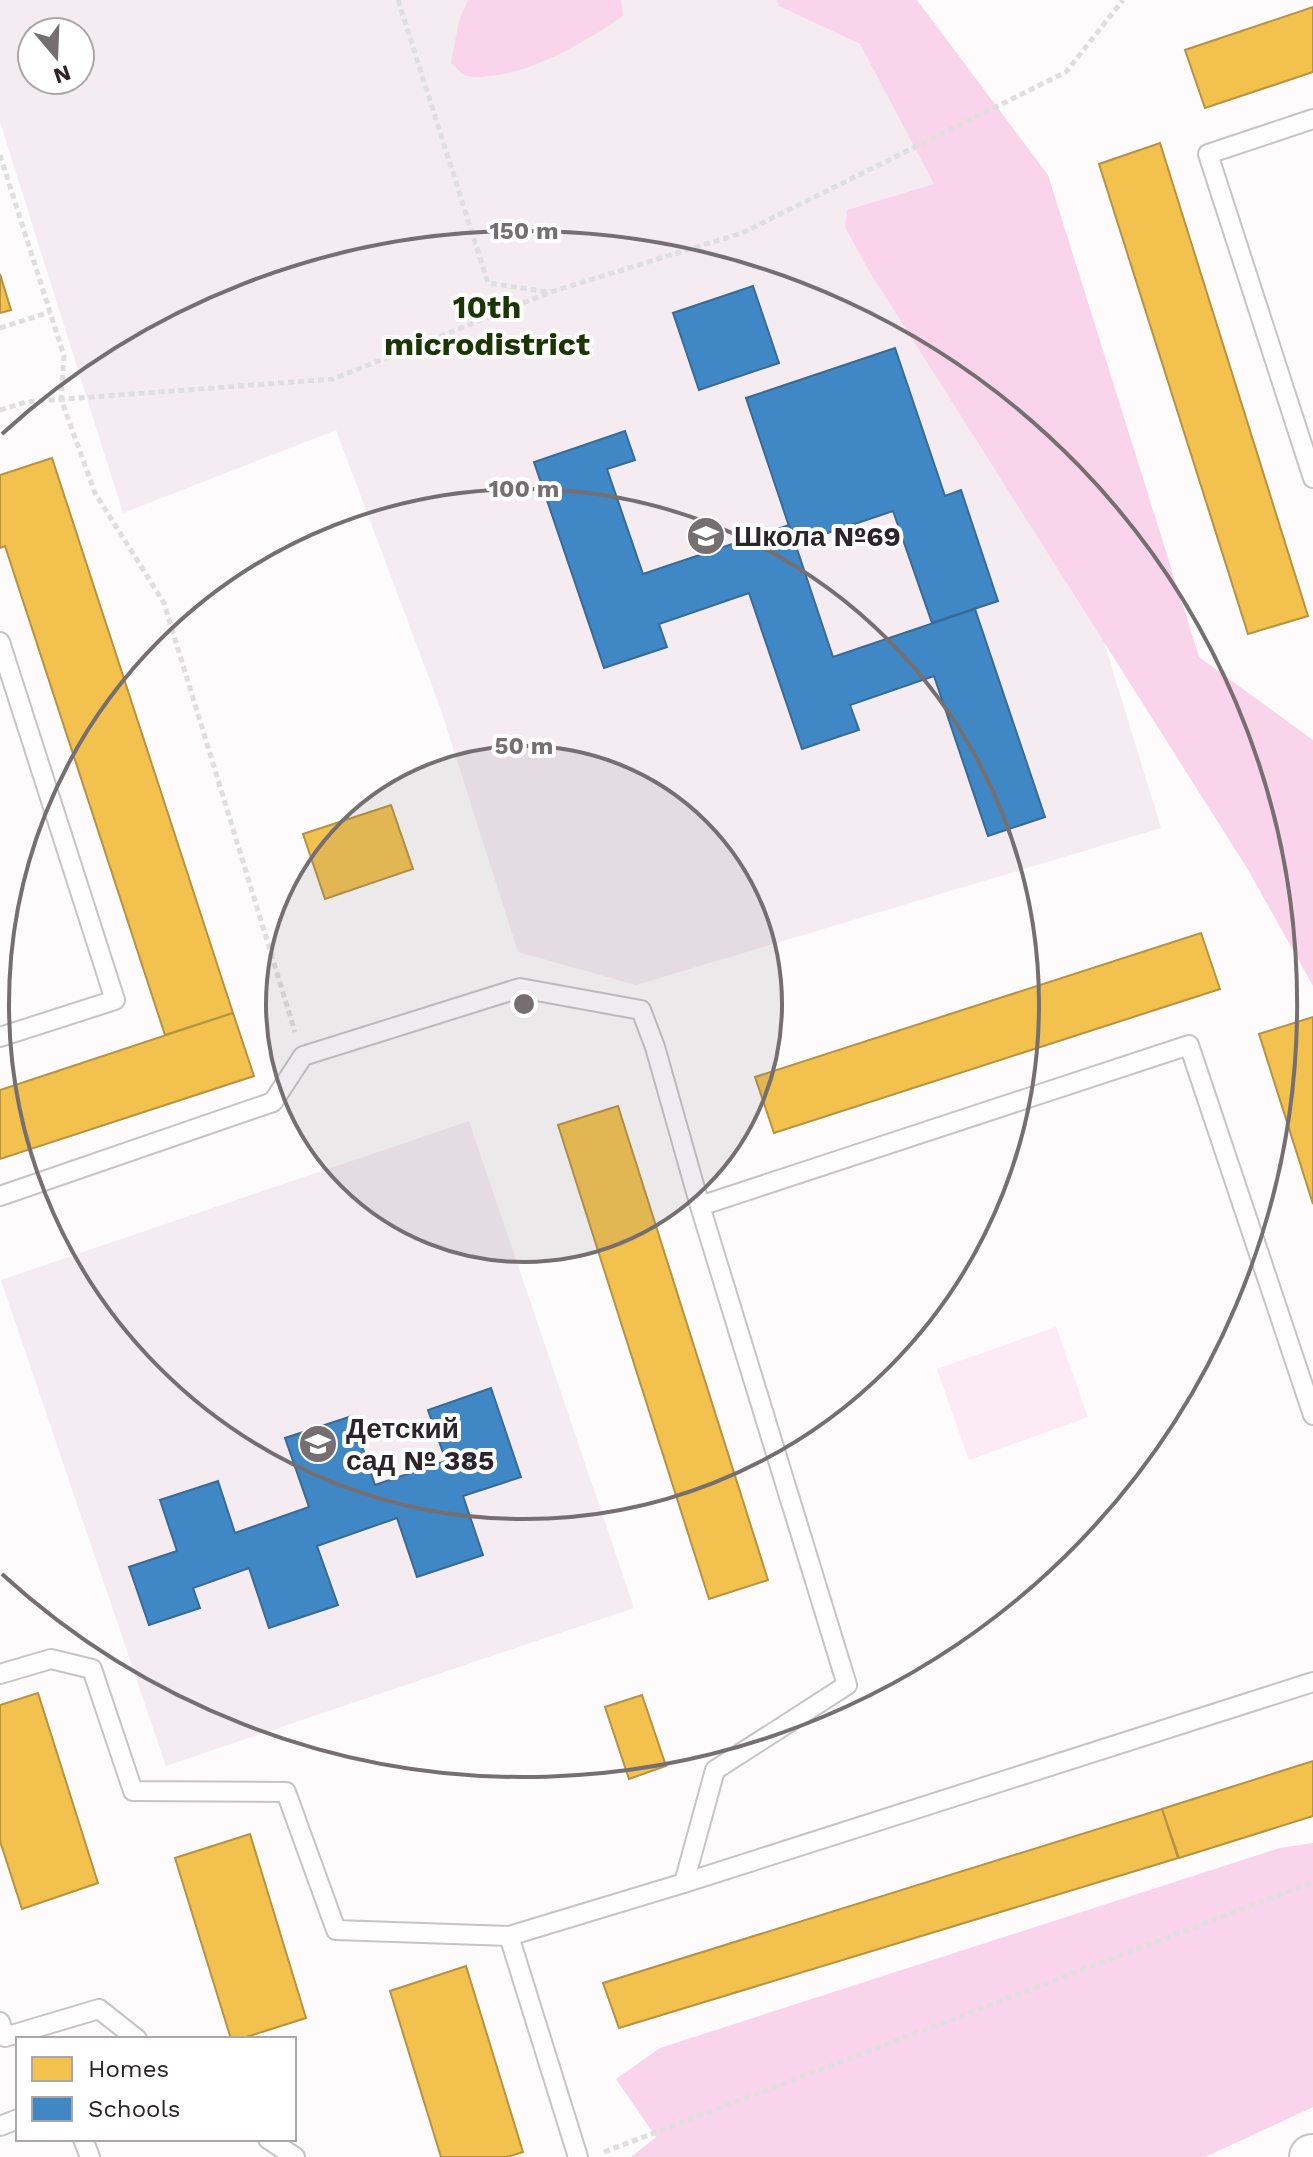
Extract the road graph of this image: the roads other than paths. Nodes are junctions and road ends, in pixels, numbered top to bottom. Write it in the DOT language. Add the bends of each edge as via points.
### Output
graph roads {
  1 [pos="1313,119"];
  2 [pos="1313,478"];
  3 [pos="0,642"];
  4 [pos="0,1037"];
  5 [pos="0,1196"];
  6 [pos="700,1206"];
  7 [pos="1313,1415"];
  8 [pos="0,1674"];
  9 [pos="1313,1682"];
  10 [pos="684,1883"];
  11 [pos="509,1936"];
  12 [pos="0,2022"];
  13 [pos="134,2037"];
  14 [pos="271,2141"];
  15 [pos="295,2157"];
  16 [pos="578,2157"];
  1 -- 2 [label="lane" via="1208,154"];
  3 -- 4 [label="lane" via="115,1000"];
  5 -- 6 [label="lane" via="273,1102 303,1056 520,988 641,1010"];
  6 -- 7 [label="lane" via="1189,1045"];
  6 -- 10 [label="lane" via="847,1685 715,1770"];
  8 -- 11 [label="lane" via="51,1659 92,1669 133,1791 286,1792 336,1930"];
  9 -- 10 [label="lane"];
  10 -- 11 [label="lane"];
  11 -- 16 [label="lane"];
  12 -- 13 [label="lane" via="5,2037 99,2009"];
  14 -- 15 [label="lane"];
}
